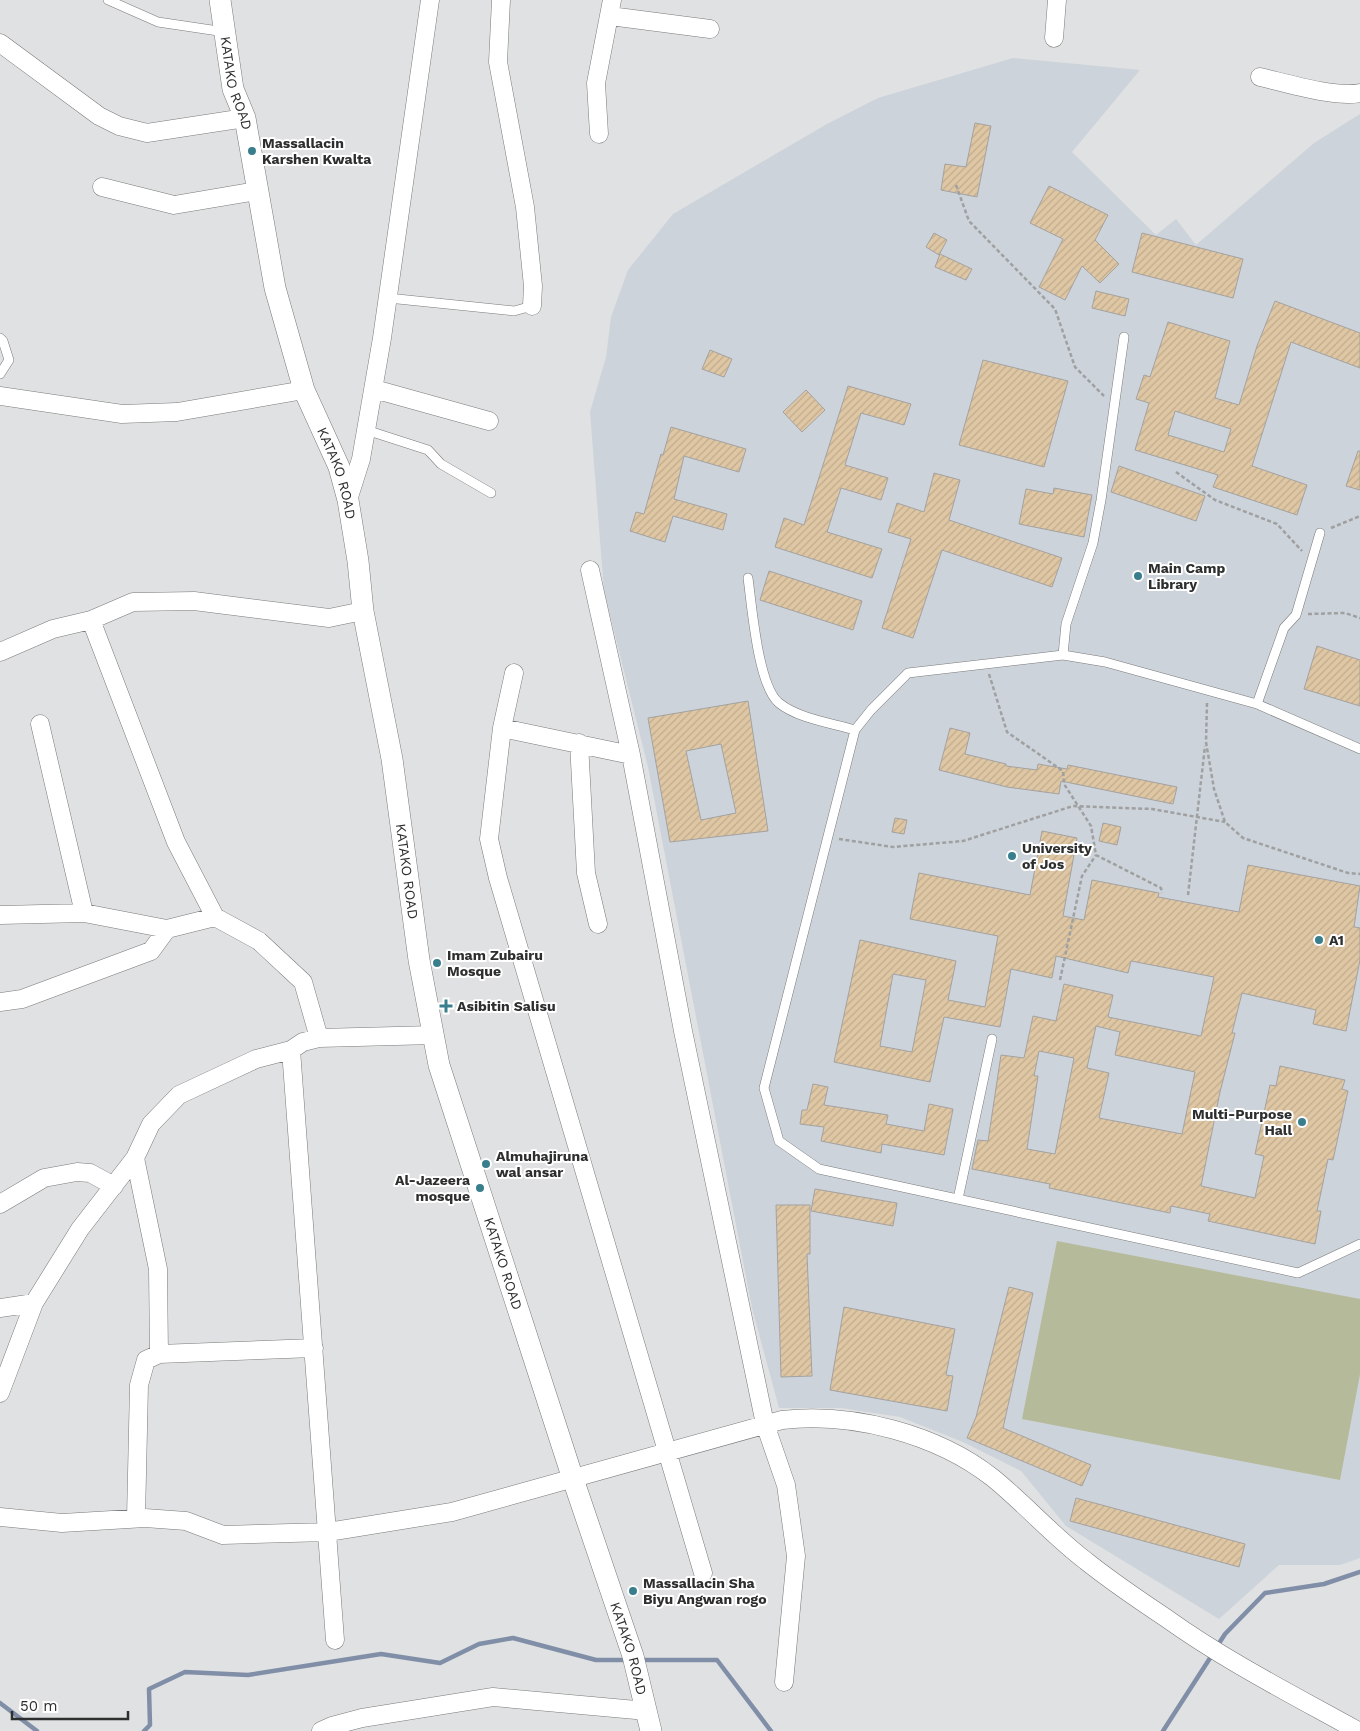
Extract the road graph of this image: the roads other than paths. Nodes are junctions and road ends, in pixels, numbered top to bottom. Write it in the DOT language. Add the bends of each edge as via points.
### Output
graph roads {
  1 [pos="108,0"];
  2 [pos="220,0"];
  3 [pos="430,0"];
  4 [pos="501,0"];
  5 [pos="1057,0"];
  6 [pos="611,8"];
  7 [pos="710,29"];
  8 [pos="225,32"];
  9 [pos="1054,38"];
  10 [pos="0,43"];
  11 [pos="1260,77"];
  12 [pos="1360,93"];
  13 [pos="244,118"];
  14 [pos="600,134"];
  15 [pos="102,187"];
  16 [pos="256,191"];
  17 [pos="388,298"];
  18 [pos="532,306"];
  19 [pos="1124,337"];
  20 [pos="0,338"];
  21 [pos="0,374"];
  22 [pos="374,389"];
  23 [pos="304,390"];
  24 [pos="0,396"];
  25 [pos="489,421"];
  26 [pos="366,430"];
  27 [pos="491,493"];
  28 [pos="348,500"];
  29 [pos="1320,533"];
  30 [pos="590,570"];
  31 [pos="748,578"];
  32 [pos="363,612"];
  33 [pos="91,620"];
  34 [pos="0,652"];
  35 [pos="1063,655"];
  36 [pos="514,674"];
  37 [pos="1257,704"];
  38 [pos="40,724"];
  39 [pos="502,728"];
  40 [pos="855,730"];
  41 [pos="579,743"];
  42 [pos="1360,749"];
  43 [pos="631,755"];
  44 [pos="84,913"];
  45 [pos="0,915"];
  46 [pos="215,917"];
  47 [pos="598,924"];
  48 [pos="167,929"];
  49 [pos="0,1002"];
  50 [pos="434,1036"];
  51 [pos="319,1038"];
  52 [pos="992,1039"];
  53 [pos="291,1050"];
  54 [pos="135,1158"];
  55 [pos="114,1186"];
  56 [pos="958,1199"];
  57 [pos="0,1204"];
  58 [pos="1360,1244"];
  59 [pos="34,1303"];
  60 [pos="0,1308"];
  61 [pos="314,1348"];
  62 [pos="158,1354"];
  63 [pos="0,1393"];
  64 [pos="765,1424"];
  65 [pos="667,1452"];
  66 [pos="573,1478"];
  67 [pos="0,1517"];
  68 [pos="136,1518"];
  69 [pos="328,1532"];
  70 [pos="703,1573"];
  71 [pos="335,1640"];
  72 [pos="784,1682"];
  73 [pos="649,1721"];
  74 [pos="321,1731"];
  75 [pos="1358,1731"];
  1 -- 8 [label="lane" via="158,22"];
  2 -- 8 [label="street, KATAKO ROAD"];
  3 -- 17 [label="street"];
  4 -- 18 [label="street" via="498,62 525,207"];
  5 -- 9 [label="street"];
  6 -- 7 [label="street"];
  6 -- 14 [label="street" via="596,83"];
  8 -- 13 [label="street, KATAKO ROAD" via="234,89"];
  10 -- 13 [label="street" via="99,116 119,126 147,133"];
  11 -- 12 [label="street" via="1323,90"];
  13 -- 16 [label="street, KATAKO ROAD"];
  15 -- 16 [label="street" via="174,205"];
  16 -- 23 [label="street, KATAKO ROAD" via="275,288"];
  17 -- 18 [label="lane" via="514,311"];
  17 -- 22 [label="street"];
  19 -- 35 [label="lane" via="1093,543 1066,624"];
  20 -- 21 [label="lane" via="9,360"];
  22 -- 25 [label="street"];
  22 -- 26 [label="street"];
  23 -- 24 [label="street" via="177,412 122,414"];
  23 -- 28 [label="street, KATAKO ROAD" via="339,467"];
  26 -- 27 [label="lane" via="428,450 441,464"];
  26 -- 28 [label="street"];
  28 -- 32 [label="street, KATAKO ROAD"];
  29 -- 37 [label="lane" via="1296,615 1284,628"];
  30 -- 43 [label="street"];
  31 -- 40 [label="lane" via="767,688 779,703 800,714"];
  32 -- 33 [label="street" via="329,618 194,601 134,602"];
  32 -- 50 [label="street, KATAKO ROAD" via="392,759"];
  33 -- 34 [label="street" via="53,629"];
  33 -- 46 [label="street" via="176,842"];
  35 -- 37 [label="lane" via="1105,662"];
  35 -- 40 [label="lane" via="908,673"];
  36 -- 39 [label="street"];
  37 -- 42 [label="lane"];
  38 -- 44 [label="street"];
  39 -- 41 [label="street"];
  39 -- 65 [label="street" via="488,839"];
  40 -- 56 [label="lane" via="764,1088 779,1142 819,1170"];
  41 -- 43 [label="street"];
  41 -- 47 [label="street" via="586,873"];
  43 -- 64 [label="street" via="682,1031"];
  44 -- 45 [label="street"];
  44 -- 48 [label="street"];
  46 -- 48 [label="street"];
  46 -- 51 [label="street" via="259,941 303,982"];
  48 -- 49 [label="street" via="151,951 22,999"];
  50 -- 51 [label="street"];
  50 -- 66 [label="street, KATAKO ROAD" via="439,1065"];
  51 -- 53 [label="street" via="303,1042"];
  52 -- 56 [label="lane"];
  53 -- 54 [label="street" via="256,1059 179,1094 151,1124"];
  53 -- 61 [label="street"];
  54 -- 55 [label="street"];
  54 -- 62 [label="street" via="158,1269"];
  55 -- 57 [label="street" via="90,1173 77,1172 44,1178"];
  55 -- 59 [label="street" via="80,1229"];
  56 -- 58 [label="lane" via="1298,1273"];
  59 -- 60 [label="street"];
  59 -- 63 [label="street"];
  61 -- 62 [label="street"];
  61 -- 69 [label="street"];
  62 -- 68 [label="street" via="146,1360 139,1385"];
  64 -- 65 [label="street"];
  64 -- 72 [label="street" via="786,1485 796,1556"];
  64 -- 75 [label="street" via="798,1419 867,1425 916,1437 959,1457 993,1478 1085,1561 1167,1620 1230,1660"];
  65 -- 66 [label="street"];
  65 -- 70 [label="street"];
  66 -- 69 [label="street" via="452,1512"];
  66 -- 73 [label="street, KATAKO ROAD" via="633,1656"];
  67 -- 68 [label="street" via="62,1523"];
  68 -- 69 [label="street" via="186,1521 223,1534"];
  69 -- 71 [label="street"];
  73 -- 74 [label="street" via="493,1697 362,1718"];
}
